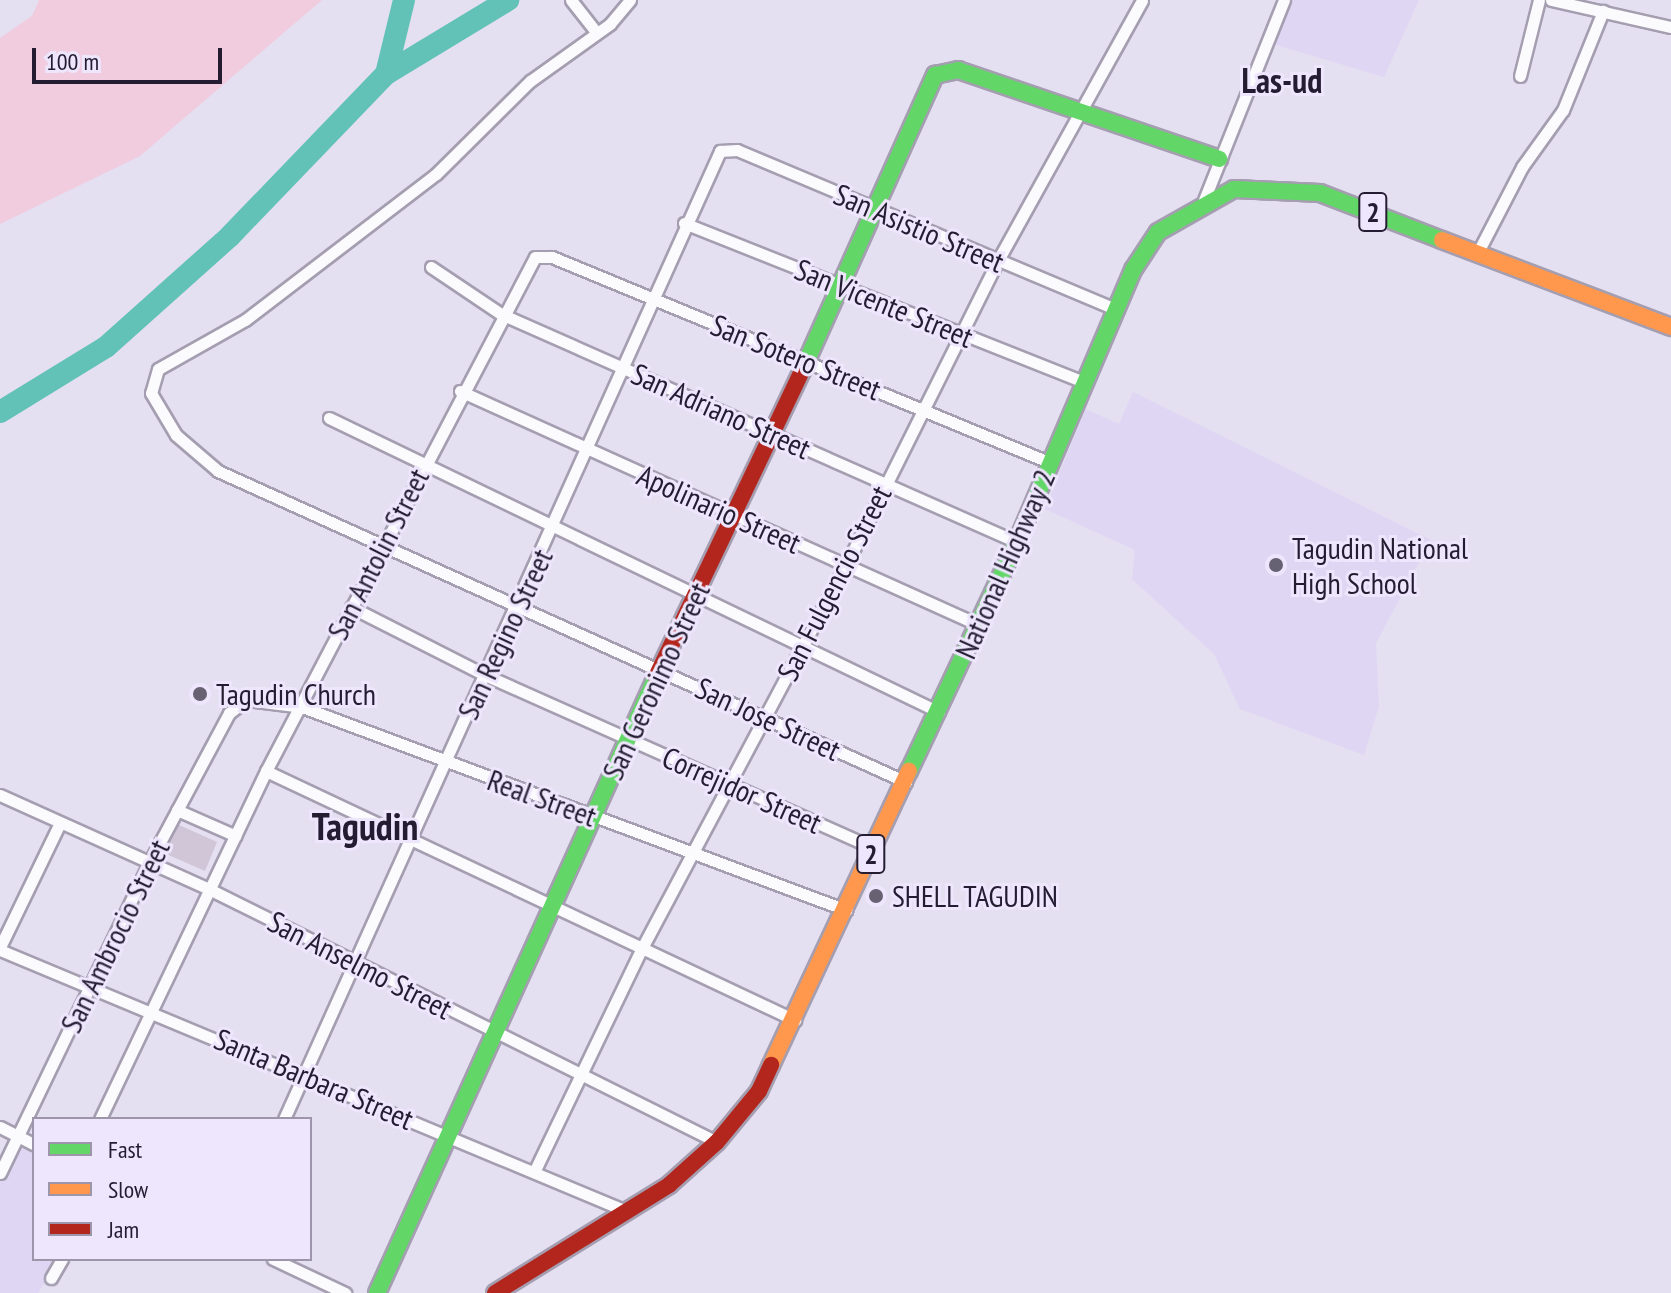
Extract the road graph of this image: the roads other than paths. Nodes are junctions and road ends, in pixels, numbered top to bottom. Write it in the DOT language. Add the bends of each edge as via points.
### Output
graph roads {
  1 [pos="571,0"];
  2 [pos="630,0"];
  3 [pos="1142,0"];
  4 [pos="1284,0"];
  5 [pos="1539,0"];
  6 [pos="1551,0"];
  7 [pos="1603,11"];
  8 [pos="1671,27"];
  9 [pos="595,31"];
  10 [pos="1520,76"];
  11 [pos="1081,114"];
  12 [pos="724,148"];
  13 [pos="1219,159"];
  14 [pos="1204,200"];
  15 [pos="874,211"];
  16 [pos="684,223"];
  17 [pos="1478,252"];
  18 [pos="540,255"];
  19 [pos="997,262"];
  20 [pos="431,267"];
  21 [pos="840,286"];
  22 [pos="654,299"];
  23 [pos="1115,309"];
  24 [pos="501,314"];
  25 [pos="1671,327"];
  26 [pos="961,334"];
  27 [pos="807,360"];
  28 [pos="624,369"];
  29 [pos="1084,382"];
  30 [pos="460,391"];
  31 [pos="923,411"];
  32 [pos="329,418"];
  33 [pos="773,434"];
  34 [pos="589,450"];
  35 [pos="1051,463"];
  36 [pos="423,465"];
  37 [pos="886,483"];
  38 [pos="734,517"];
  39 [pos="555,526"];
  40 [pos="1017,542"];
  41 [pos="381,547"];
  42 [pos="846,565"];
  43 [pos="697,594"];
  44 [pos="351,607"];
  45 [pos="517,607"];
  46 [pos="979,625"];
  47 [pos="803,645"];
  48 [pos="659,667"];
  49 [pos="485,675"];
  50 [pos="237,704"];
  51 [pos="302,707"];
  52 [pos="939,712"];
  53 [pos="763,719"];
  54 [pos="626,737"];
  55 [pos="445,763"];
  56 [pos="266,771"];
  57 [pos="906,782"];
  58 [pos="730,787"];
  59 [pos="0,795"];
  60 [pos="177,810"];
  61 [pos="594,818"];
  62 [pos="60,823"];
  63 [pos="236,836"];
  64 [pos="411,840"];
  65 [pos="874,848"];
  66 [pos="694,853"];
  67 [pos="150,861"];
  68 [pos="211,890"];
  69 [pos="555,908"];
  70 [pos="846,910"];
  71 [pos="642,948"];
  72 [pos="0,949"];
  73 [pos="353,965"];
  74 [pos="89,987"];
  75 [pos="153,1012"];
  76 [pos="795,1020"];
  77 [pos="497,1033"];
  78 [pos="583,1072"];
  79 [pos="303,1073"];
  80 [pos="101,1117"];
  81 [pos="285,1117"];
  82 [pos="0,1127"];
  83 [pos="17,1136"];
  84 [pos="450,1136"];
  85 [pos="717,1142"];
  86 [pos="32,1143"];
  87 [pos="535,1170"];
  88 [pos="0,1173"];
  89 [pos="626,1211"];
  90 [pos="61,1261"];
  91 [pos="277,1261"];
  92 [pos="51,1278"];
  93 [pos="345,1293"];
  94 [pos="377,1293"];
  95 [pos="495,1293"];
  1 -- 9 [label="street"];
  2 -- 9 [label="street" via="623,14"];
  3 -- 11 [label="street, San Fulgencio Street"];
  4 -- 13 [label="street"];
  5 -- 10 [label="street"];
  6 -- 7 [label="street"];
  7 -- 8 [label="street"];
  7 -- 17 [label="street" via="1563,110 1522,167"];
  9 -- 41 [label="street, San Jose Street" via="530,81 436,174 245,320 153,373 151,393 198,458"];
  11 -- 13 [label="main road"];
  11 -- 15 [label="main road, San Geronimo Street" via="958,70 939,71"];
  11 -- 19 [label="street, San Fulgencio Street"];
  12 -- 15 [label="street, San Asistio Street"];
  12 -- 16 [label="street, San Regino Street"];
  13 -- 14 [label="street"];
  14 -- 17 [label="main road, National Highway 2 / 2" via="1259,186 1320,193"];
  14 -- 23 [label="main road, National Highway 2 / 2" via="1158,232"];
  15 -- 19 [label="street, San Asistio Street"];
  15 -- 21 [label="main road, San Geronimo Street"];
  16 -- 21 [label="street, San Vicente Street"];
  16 -- 22 [label="street, San Regino Street"];
  17 -- 25 [label="main road, National Highway 2 / 2"];
  18 -- 22 [label="street, San Sotero Street"];
  18 -- 24 [label="street, San Antolin Street"];
  19 -- 23 [label="street, San Asistio Street"];
  19 -- 26 [label="street, San Fulgencio Street"];
  20 -- 24 [label="street, San Adriano Street"];
  21 -- 26 [label="street, San Vicente Street"];
  21 -- 27 [label="main road, San Geronimo Street"];
  22 -- 27 [label="street, San Sotero Street"];
  22 -- 28 [label="street, San Regino Street"];
  23 -- 29 [label="main road, National Highway 2 / 2"];
  24 -- 28 [label="street, San Adriano Street"];
  24 -- 30 [label="street, San Antolin Street"];
  26 -- 29 [label="street, San Vicente Street"];
  26 -- 31 [label="street, San Fulgencio Street"];
  27 -- 31 [label="street, San Sotero Street"];
  27 -- 33 [label="main road, San Geronimo Street"];
  28 -- 33 [label="street, San Adriano Street"];
  28 -- 34 [label="street, San Regino Street"];
  29 -- 35 [label="main road, National Highway 2 / 2"];
  30 -- 34 [label="street, Apolinario Street"];
  30 -- 36 [label="street, San Antolin Street"];
  31 -- 35 [label="street, San Sotero Street"];
  31 -- 37 [label="street, San Fulgencio Street"];
  32 -- 36 [label="street"];
  33 -- 37 [label="street, San Adriano Street"];
  33 -- 38 [label="main road, San Geronimo Street"];
  34 -- 38 [label="street, Apolinario Street"];
  34 -- 39 [label="street, San Regino Street"];
  35 -- 40 [label="main road, National Highway 2 / 2"];
  36 -- 39 [label="street"];
  36 -- 41 [label="street, San Antolin Street"];
  37 -- 40 [label="street, San Adriano Street"];
  37 -- 42 [label="street, San Fulgencio Street"];
  38 -- 42 [label="street, Apolinario Street"];
  38 -- 43 [label="main road, San Geronimo Street"];
  39 -- 43 [label="street"];
  39 -- 45 [label="street, San Regino Street"];
  40 -- 46 [label="main road, National Highway 2 / 2"];
  41 -- 44 [label="street, San Antolin Street"];
  41 -- 45 [label="street, San Jose Street"];
  42 -- 46 [label="street, Apolinario Street"];
  42 -- 47 [label="street, San Fulgencio Street"];
  43 -- 47 [label="street"];
  43 -- 48 [label="main road, San Geronimo Street"];
  44 -- 49 [label="street, Correjidor Street"];
  44 -- 51 [label="street, San Antolin Street"];
  45 -- 48 [label="street, San Jose Street"];
  45 -- 49 [label="street, San Regino Street"];
  46 -- 52 [label="main road, National Highway 2 / 2"];
  47 -- 52 [label="street"];
  47 -- 53 [label="street, San Fulgencio Street"];
  48 -- 53 [label="street, San Jose Street"];
  48 -- 54 [label="main road, San Geronimo Street"];
  49 -- 54 [label="street, Correjidor Street"];
  49 -- 55 [label="street, San Regino Street"];
  50 -- 51 [label="street, Real Street" via="259,699"];
  50 -- 60 [label="street, San Ambrocio Street"];
  51 -- 55 [label="street, Real Street"];
  51 -- 56 [label="street, San Antolin Street"];
  52 -- 57 [label="main road, National Highway 2 / 2"];
  53 -- 57 [label="street, San Jose Street"];
  53 -- 58 [label="street, San Fulgencio Street"];
  54 -- 58 [label="street, Correjidor Street"];
  54 -- 61 [label="main road, San Geronimo Street"];
  55 -- 61 [label="street, Real Street"];
  55 -- 64 [label="street, San Regino Street"];
  56 -- 63 [label="street, San Antolin Street"];
  56 -- 64 [label="street"];
  57 -- 65 [label="main road, National Highway 2 / 2"];
  58 -- 65 [label="street, Correjidor Street"];
  58 -- 66 [label="street, San Fulgencio Street"];
  59 -- 62 [label="street, San Anselmo Street"];
  60 -- 63 [label="street"];
  60 -- 67 [label="street, San Ambrocio Street"];
  61 -- 66 [label="street, Real Street"];
  61 -- 69 [label="main road, San Geronimo Street"];
  62 -- 67 [label="street, San Anselmo Street"];
  62 -- 72 [label="street"];
  63 -- 68 [label="street, San Antolin Street"];
  64 -- 69 [label="street"];
  64 -- 73 [label="street, San Regino Street"];
  65 -- 70 [label="main road, National Highway 2 / 2"];
  66 -- 70 [label="street, Real Street"];
  66 -- 71 [label="street, San Fulgencio Street"];
  67 -- 68 [label="street, San Anselmo Street"];
  67 -- 74 [label="street, San Ambrocio Street"];
  68 -- 73 [label="street, San Anselmo Street"];
  68 -- 75 [label="street, San Antolin Street"];
  69 -- 71 [label="street"];
  69 -- 77 [label="main road, San Geronimo Street"];
  70 -- 76 [label="main road, National Highway 2 / 2"];
  71 -- 76 [label="street"];
  71 -- 78 [label="street, San Fulgencio Street"];
  72 -- 74 [label="street, Santa Barbara Street"];
  73 -- 77 [label="street, San Anselmo Street"];
  73 -- 79 [label="street, San Regino Street"];
  74 -- 75 [label="street, Santa Barbara Street"];
  74 -- 83 [label="street, San Ambrocio Street"];
  75 -- 79 [label="street, Santa Barbara Street"];
  75 -- 80 [label="street, San Antolin Street"];
  76 -- 85 [label="main road, National Highway 2 / 2" via="759,1091"];
  77 -- 78 [label="street, San Anselmo Street"];
  77 -- 84 [label="main road, San Geronimo Street"];
  78 -- 85 [label="street, San Anselmo Street"];
  78 -- 87 [label="street, San Fulgencio Street"];
  79 -- 81 [label="street, San Regino Street"];
  79 -- 84 [label="street, Santa Barbara Street"];
  82 -- 83 [label="street"];
  83 -- 86 [label="street"];
  83 -- 88 [label="street, San Ambrocio Street"];
  84 -- 87 [label="street, Santa Barbara Street"];
  84 -- 94 [label="main road, San Geronimo Street"];
  85 -- 89 [label="main road, National Highway 2 / 2"];
  87 -- 89 [label="street, Santa Barbara Street"];
  89 -- 95 [label="main road, National Highway 2 / 2"];
  90 -- 92 [label="street"];
  91 -- 93 [label="street"];
}
